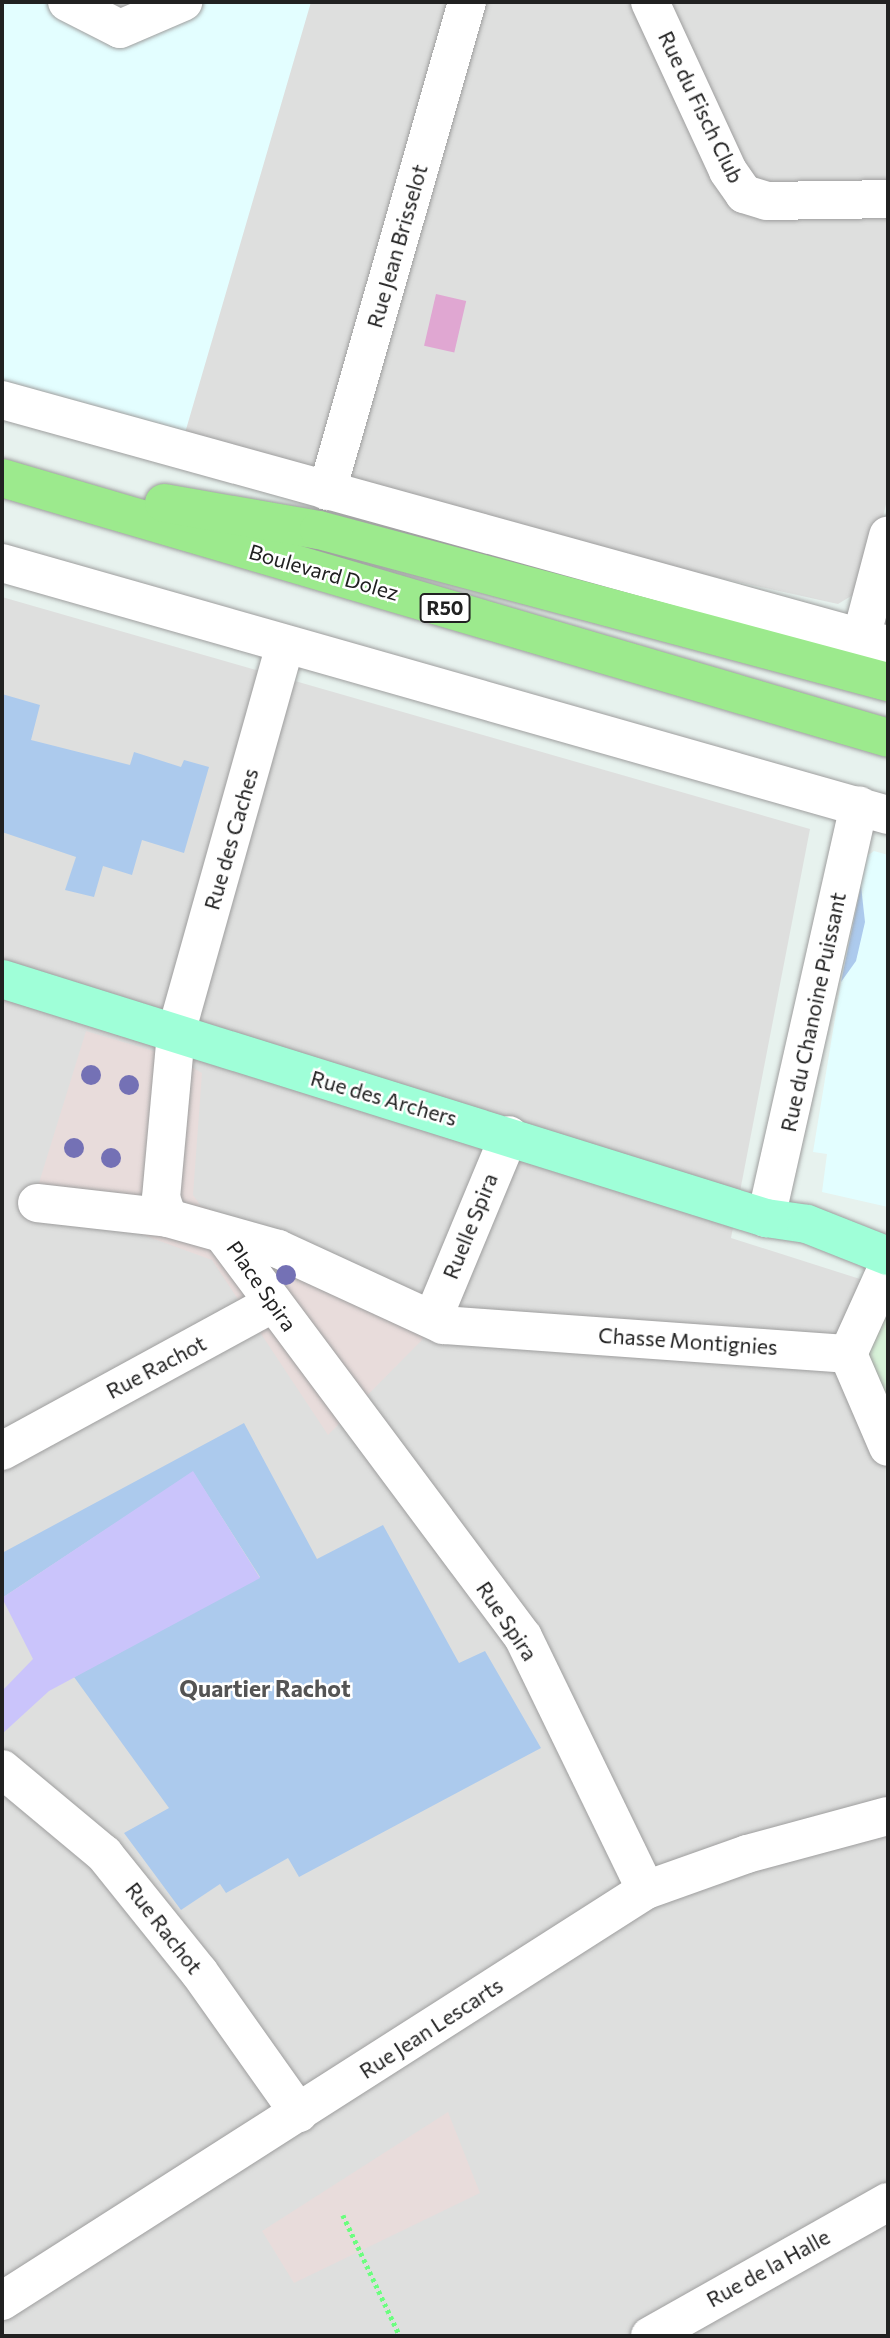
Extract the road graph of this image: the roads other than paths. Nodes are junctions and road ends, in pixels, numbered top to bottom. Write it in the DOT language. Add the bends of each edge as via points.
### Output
graph roads {
  1 [pos="66,2"];
  2 [pos="183,2"];
  3 [pos="467,2"];
  4 [pos="650,2"];
  5 [pos="888,199"];
  6 [pos="2,400"];
  7 [pos="2,477"];
  8 [pos="327,491"];
  9 [pos="888,536"];
  10 [pos="2,563"];
  11 [pos="875,642"];
  12 [pos="285,646"];
  13 [pos="888,682"];
  14 [pos="888,738"];
  15 [pos="873,810"];
  16 [pos="2,979"];
  17 [pos="176,1033"];
  18 [pos="509,1135"];
  19 [pos="37,1203"];
  20 [pos="168,1218"];
  21 [pos="766,1218"];
  22 [pos="224,1236"];
  23 [pos="888,1256"];
  24 [pos="888,1265"];
  25 [pos="273,1303"];
  26 [pos="433,1318"];
  27 [pos="848,1354"];
  28 [pos="353,1411"];
  29 [pos="888,1447"];
  30 [pos="2,1451"];
  31 [pos="2,1769"];
  32 [pos="888,1816"];
  33 [pos="646,1890"];
  34 [pos="299,2113"];
  35 [pos="888,2202"];
  36 [pos="2,2301"];
  37 [pos="650,2336"];
  1 -- 2 [label="street" via="120,29"];
  3 -- 8 [label="street, Rue Jean Brisselot"];
  4 -- 5 [label="street, Rue du Fisch Club" via="727,171 744,194 767,201"];
  6 -- 8 [label="street"];
  7 -- 13 [label="highway" via="319,530"];
  7 -- 14 [label="highway, Boulevard Dolez / R50"];
  8 -- 11 [label="street"];
  9 -- 11 [label="street"];
  10 -- 12 [label="street"];
  12 -- 15 [label="street"];
  12 -- 17 [label="street, Rue des Caches"];
  15 -- 21 [label="street, Rue du Chanoine Puissant"];
  16 -- 17 [label="main road, Rue des Archers"];
  17 -- 18 [label="main road, Rue des Archers"];
  17 -- 20 [label="street, Rue des Caches" via="161,1198"];
  18 -- 21 [label="main road, Rue des Archers"];
  18 -- 26 [label="street, Ruelle Spira"];
  19 -- 20 [label="street"];
  20 -- 22 [label="street"];
  21 -- 23 [label="main road, Rue des Archers" via="807,1224"];
  22 -- 25 [label="street, Place Spira"];
  22 -- 26 [label="street, Place Spira" via="278,1249"];
  24 -- 27 [label="street"];
  25 -- 28 [label="street, Place Spira"];
  25 -- 30 [label="street, Rue Rachot"];
  26 -- 27 [label="street, Chasse Montignies" via="443,1325"];
  27 -- 29 [label="street"];
  28 -- 33 [label="street, Rue Spira" via="523,1637"];
  31 -- 34 [label="street, Rue Rachot" via="104,1854"];
  32 -- 33 [label="street, Rue Jean Lescarts" via="747,1854"];
  33 -- 34 [label="street, Rue Jean Lescarts"];
  34 -- 36 [label="street, Rue Jean Lescarts"];
  35 -- 37 [label="street, Rue de la Halle"];
}
